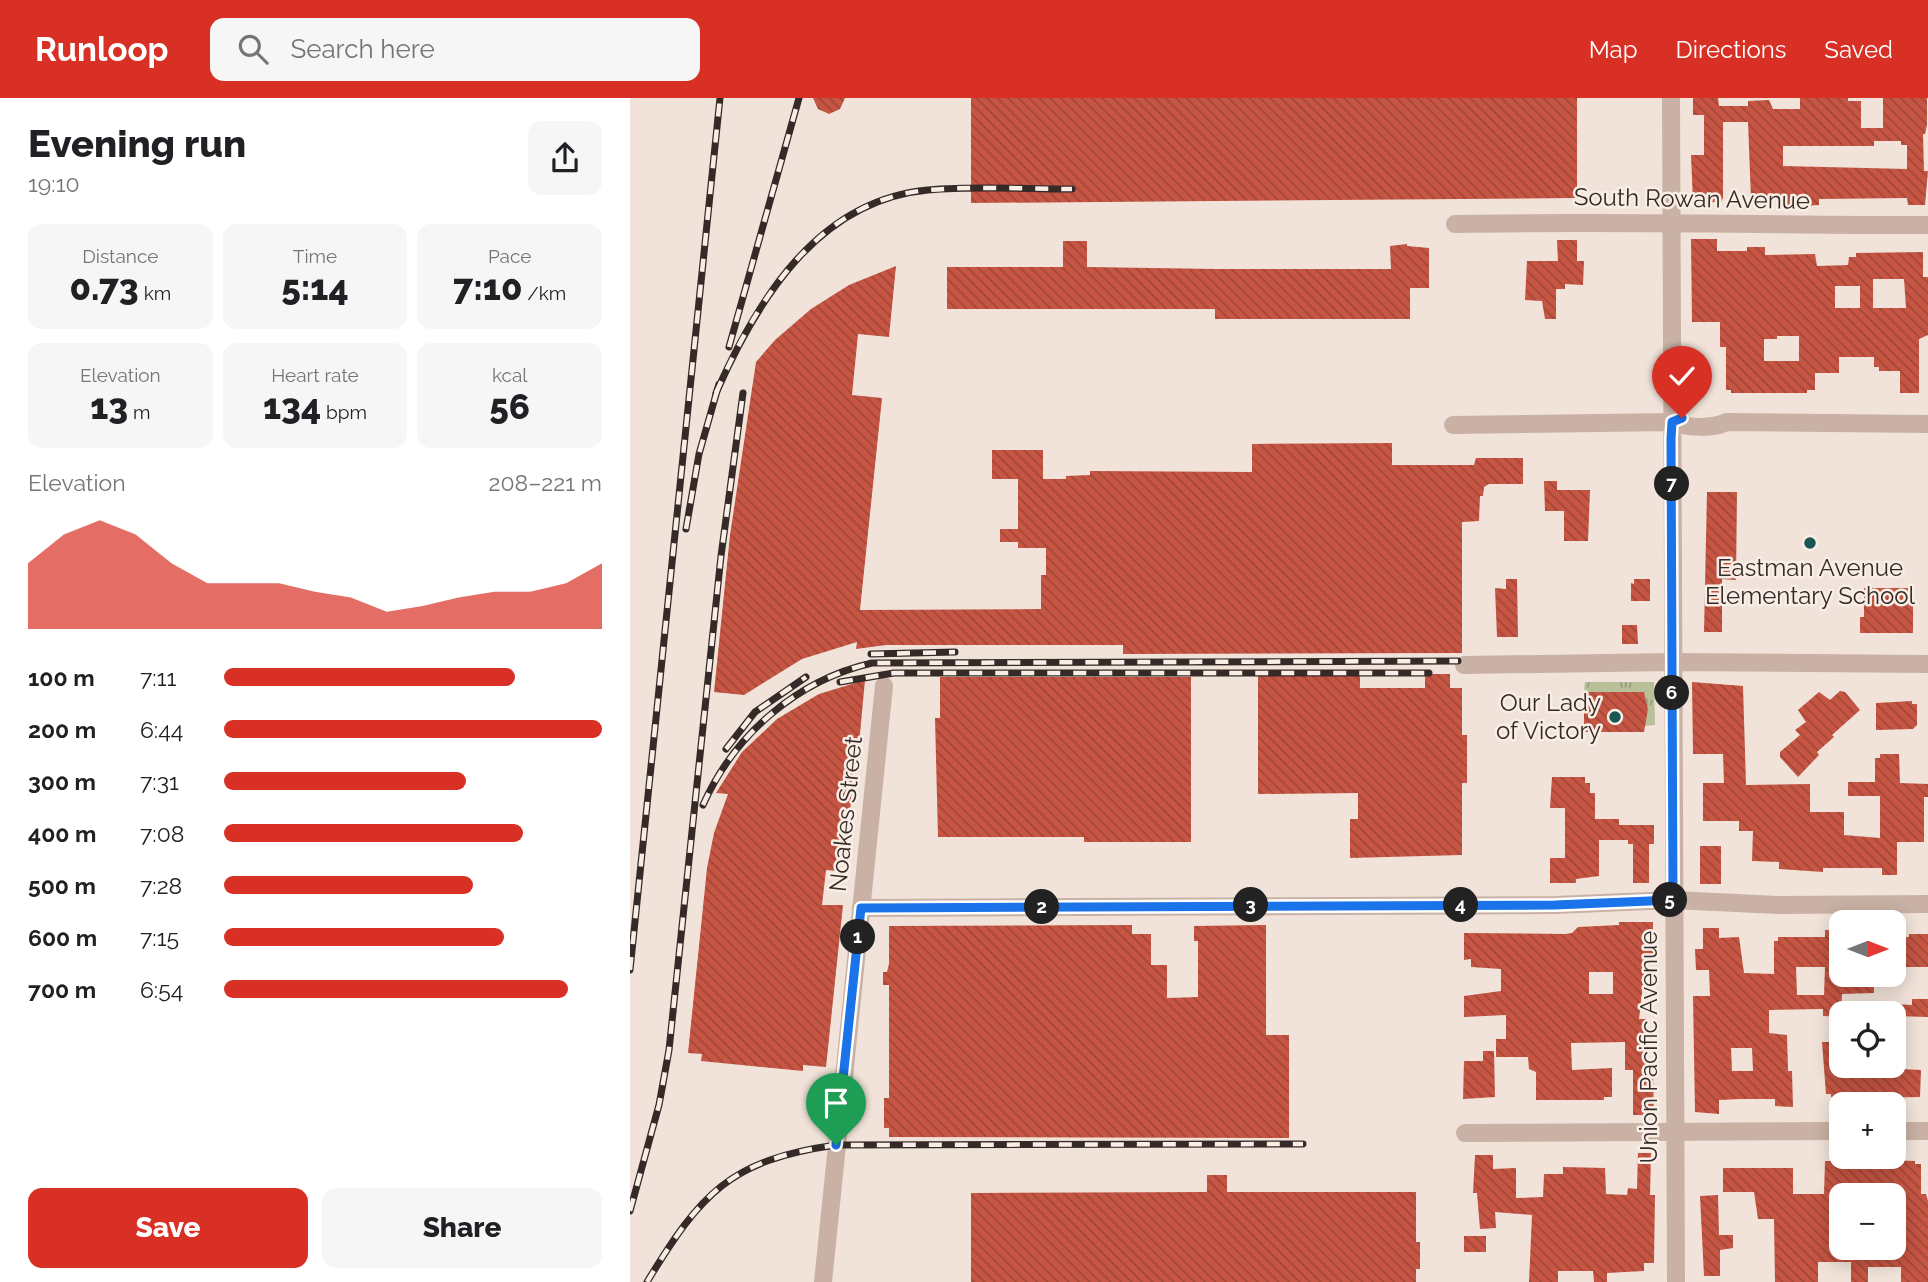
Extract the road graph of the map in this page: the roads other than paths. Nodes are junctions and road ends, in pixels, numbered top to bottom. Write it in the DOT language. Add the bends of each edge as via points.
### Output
graph roads {
  1 [pos="1671,98"];
  2 [pos="1455,224"];
  3 [pos="1671,225"];
  4 [pos="1928,225"];
  5 [pos="1672,422"];
  6 [pos="1928,424"];
  7 [pos="1453,425"];
  8 [pos="1672,662"];
  9 [pos="1928,664"];
  10 [pos="1464,665"];
  11 [pos="884,686"];
  12 [pos="1673,900"];
  13 [pos="1928,904"];
  14 [pos="861,908"];
  15 [pos="1829,1131"];
  16 [pos="1906,1131"];
  17 [pos="1928,1131"];
  18 [pos="1674,1132"];
  19 [pos="1465,1133"];
  20 [pos="823,1282"];
  21 [pos="1676,1282"];
  1 -- 3 [label="street, Union Pacific Avenue"];
  2 -- 3 [label="street, South Rowan Avenue" via="1604,221"];
  3 -- 4 [label="street, South Rowan Avenue"];
  3 -- 5 [label="street, Union Pacific Avenue"];
  5 -- 6 [label="street" via="1720,418 1727,422"];
  5 -- 7 [label="street"];
  5 -- 8 [label="street, Union Pacific Avenue"];
  8 -- 9 [label="street"];
  8 -- 10 [label="street"];
  8 -- 12 [label="street, Union Pacific Avenue"];
  11 -- 14 [label="street, Noakes Street"];
  12 -- 13 [label="street"];
  12 -- 14 [label="street" via="1555,905"];
  12 -- 18 [label="street, Union Pacific Avenue"];
  14 -- 20 [label="street, Noakes Street"];
  15 -- 18 [label="street"];
  16 -- 17 [label="street"];
  18 -- 19 [label="street"];
  18 -- 21 [label="street, Union Pacific Avenue"];
}
